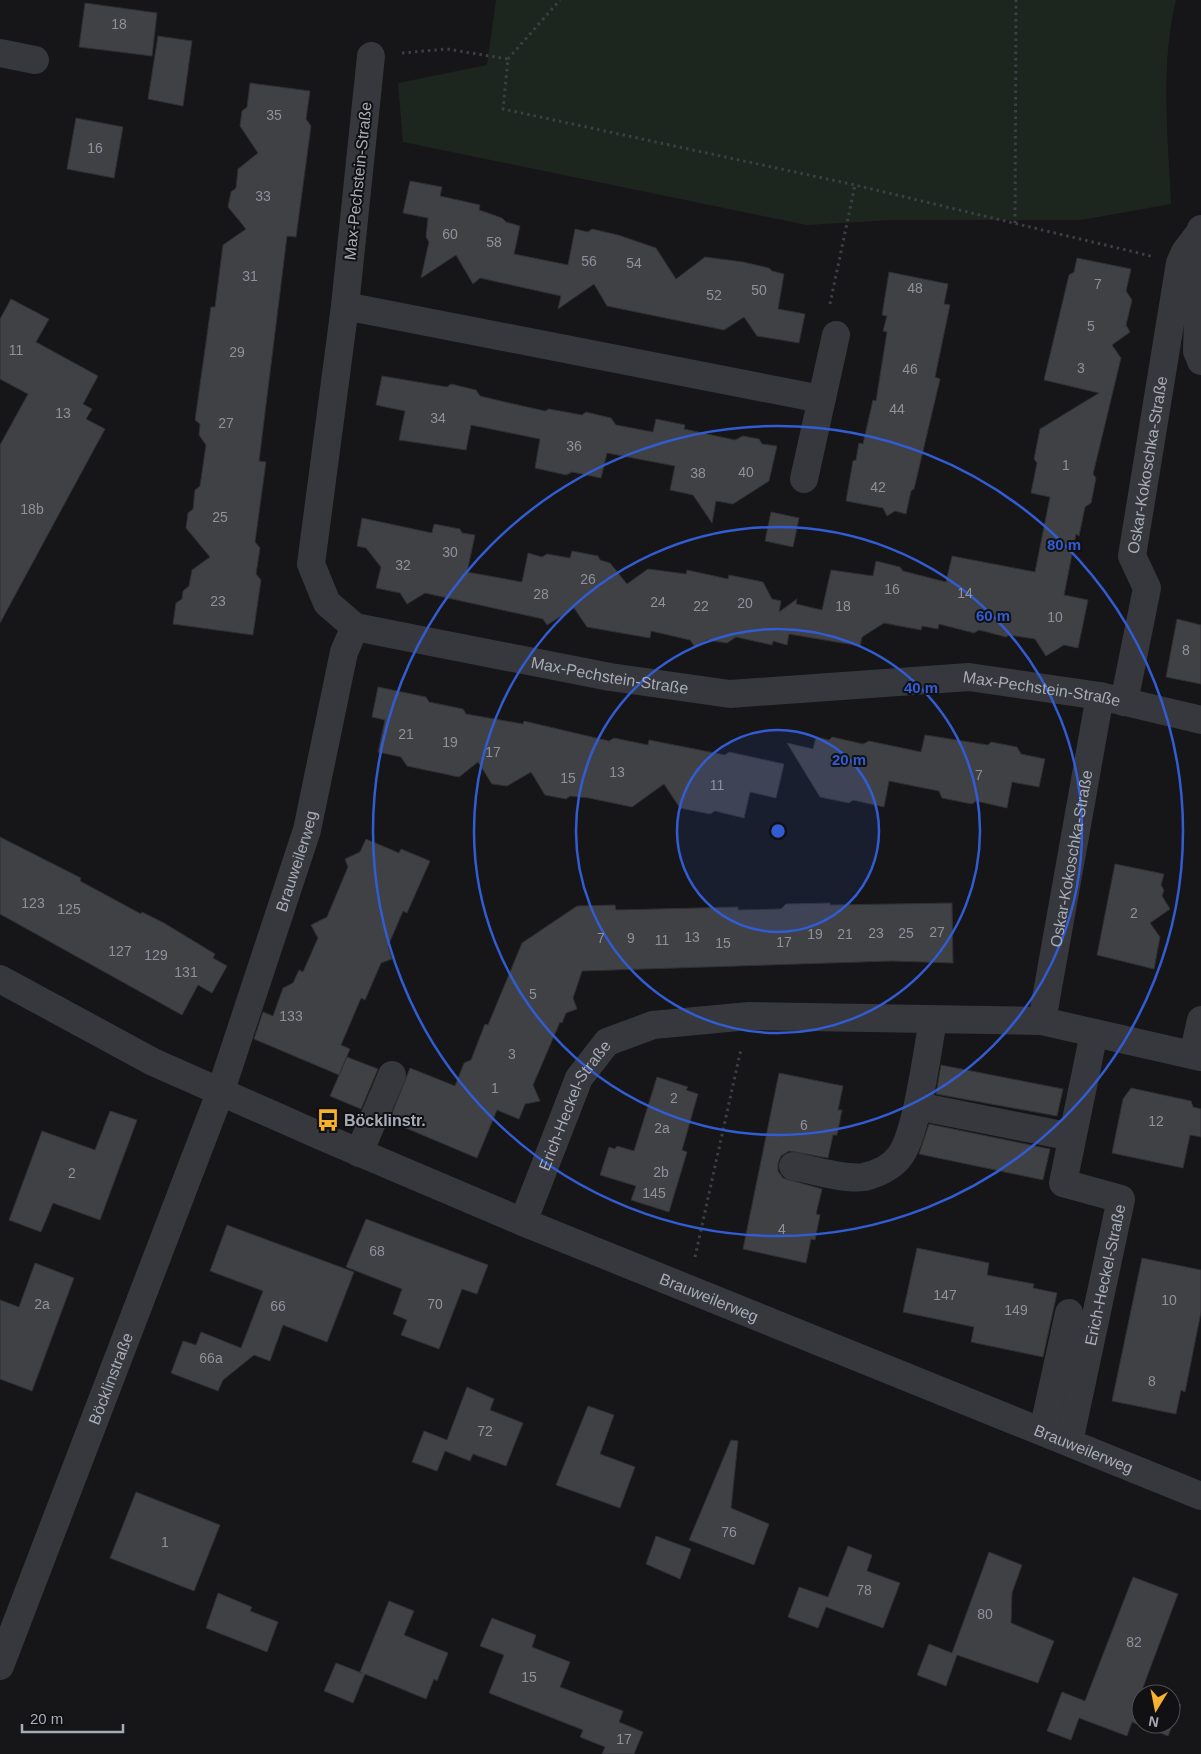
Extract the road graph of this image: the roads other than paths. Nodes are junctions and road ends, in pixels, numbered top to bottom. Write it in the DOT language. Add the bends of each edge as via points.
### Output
graph roads {
  1 [pos="0,53"];
  2 [pos="371,56"];
  3 [pos="35,60"];
  4 [pos="1201,230"];
  5 [pos="345,306"];
  6 [pos="836,335"];
  7 [pos="1201,361"];
  8 [pos="821,398"];
  9 [pos="804,479"];
  10 [pos="355,627"];
  11 [pos="1112,699"];
  12 [pos="1201,720"];
  13 [pos="0,979"];
  14 [pos="933,1020"];
  15 [pos="1201,1020"];
  16 [pos="1042,1021"];
  17 [pos="1094,1033"];
  18 [pos="1197,1056"];
  19 [pos="392,1075"];
  20 [pos="220,1093"];
  21 [pos="932,1109"];
  22 [pos="1072,1137"];
  23 [pos="359,1153"];
  24 [pos="793,1166"];
  25 [pos="523,1222"];
  26 [pos="1069,1313"];
  27 [pos="1044,1431"];
  28 [pos="1069,1442"];
  29 [pos="1201,1496"];
  30 [pos="0,1666"];
  1 -- 3 [label="street"];
  2 -- 5 [label="street, Max-Pechstein-Straße"];
  4 -- 7 [label="street" via="1198,351"];
  4 -- 11 [label="street, Oskar-Kokoschka-Straße" via="1180,264 1132,556 1148,588"];
  5 -- 8 [label="street"];
  5 -- 10 [label="street, Max-Pechstein-Straße" via="311,564 327,603"];
  6 -- 8 [label="street"];
  8 -- 9 [label="street"];
  10 -- 11 [label="street, Max-Pechstein-Straße" via="610,677 730,694 970,677"];
  10 -- 20 [label="street, Brauweilerweg" via="344,652 306,830"];
  11 -- 12 [label="street, Max-Pechstein-Straße"];
  11 -- 16 [label="street, Oskar-Kokoschka-Straße"];
  13 -- 20 [label="street, Brauweilerweg" via="153,1062"];
  14 -- 16 [label="street, Erich-Heckel-Straße"];
  14 -- 24 [label="street" via="910,1139 900,1157 884,1170 863,1177"];
  14 -- 25 [label="street, Erich-Heckel-Straße" via="749,1016 653,1024 607,1042 579,1078"];
  15 -- 18 [label="street"];
  16 -- 17 [label="street, Erich-Heckel-Straße"];
  17 -- 18 [label="street, Erich-Heckel-Straße"];
  17 -- 22 [label="street, Erich-Heckel-Straße"];
  19 -- 23 [label="street"];
  20 -- 23 [label="street, Brauweilerweg"];
  20 -- 30 [label="street, Böcklinstraße"];
  21 -- 22 [label="street"];
  22 -- 28 [label="street, Erich-Heckel-Straße" via="1063,1183 1121,1198"];
  23 -- 25 [label="street, Brauweilerweg"];
  25 -- 27 [label="street, Brauweilerweg"];
  26 -- 27 [label="street"];
  27 -- 28 [label="street, Brauweilerweg"];
  28 -- 29 [label="street, Brauweilerweg"];
}
